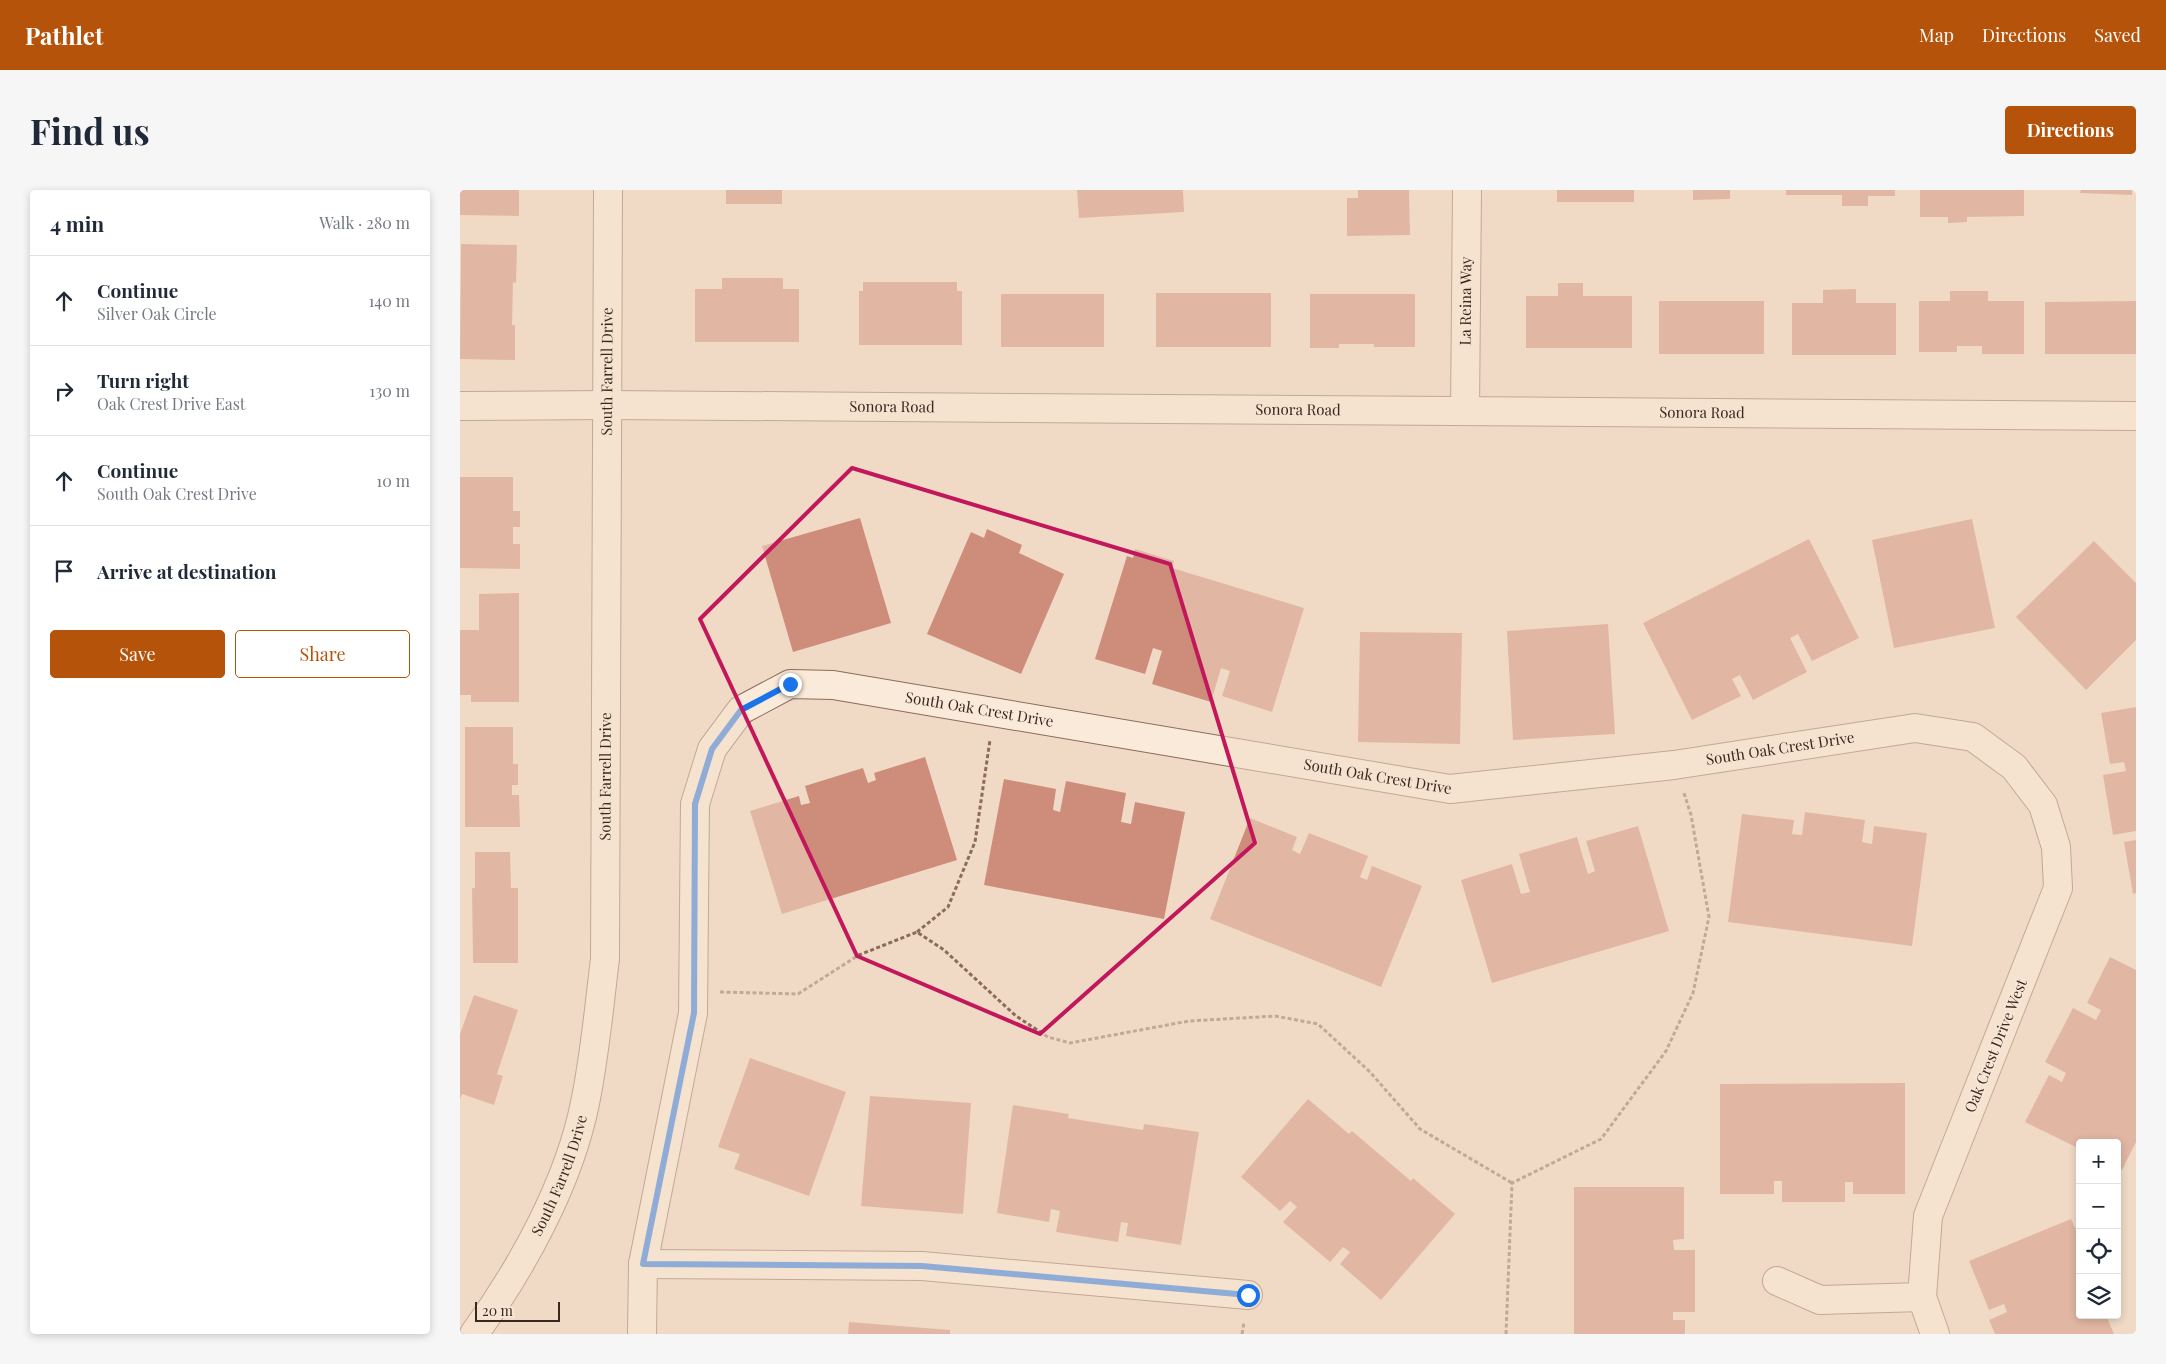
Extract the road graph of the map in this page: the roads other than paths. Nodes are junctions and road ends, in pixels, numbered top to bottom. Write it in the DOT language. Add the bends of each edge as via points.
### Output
graph roads {
  1 [pos="608,190"];
  2 [pos="1467,190"];
  3 [pos="606,405"];
  4 [pos="460,406"];
  5 [pos="1465,411"];
  6 [pos="2136,416"];
  7 [pos="2014,767"];
  8 [pos="643,1264"];
  9 [pos="1777,1281"];
  10 [pos="1248,1295"];
  11 [pos="1922,1297"];
  12 [pos="474,1334"];
  13 [pos="642,1334"];
  14 [pos="1935,1334"];
  1 -- 3 [label="street, South Farrell Drive"];
  2 -- 5 [label="street, La Reina Way"];
  3 -- 4 [label="street, Sonora Road"];
  3 -- 5 [label="street, Sonora Road"];
  3 -- 12 [label="street, South Farrell Drive" via="605,959 596,1037 585,1104 568,1162 519,1267"];
  5 -- 6 [label="street, Sonora Road"];
  7 -- 8 [label="street, South Oak Crest Drive" via="1973,737 1915,728 1674,765 1450,789 994,711 833,686 790,684 741,710 712,749 695,804 694,1013"];
  7 -- 11 [label="street, Oak Crest Drive West" via="2043,805 2056,847 2058,888 1928,1216"];
  8 -- 10 [label="street" via="922,1266"];
  8 -- 13 [label="street"];
  9 -- 11 [label="street" via="1820,1300"];
  11 -- 14 [label="street, Oak Crest Drive West"];
}
